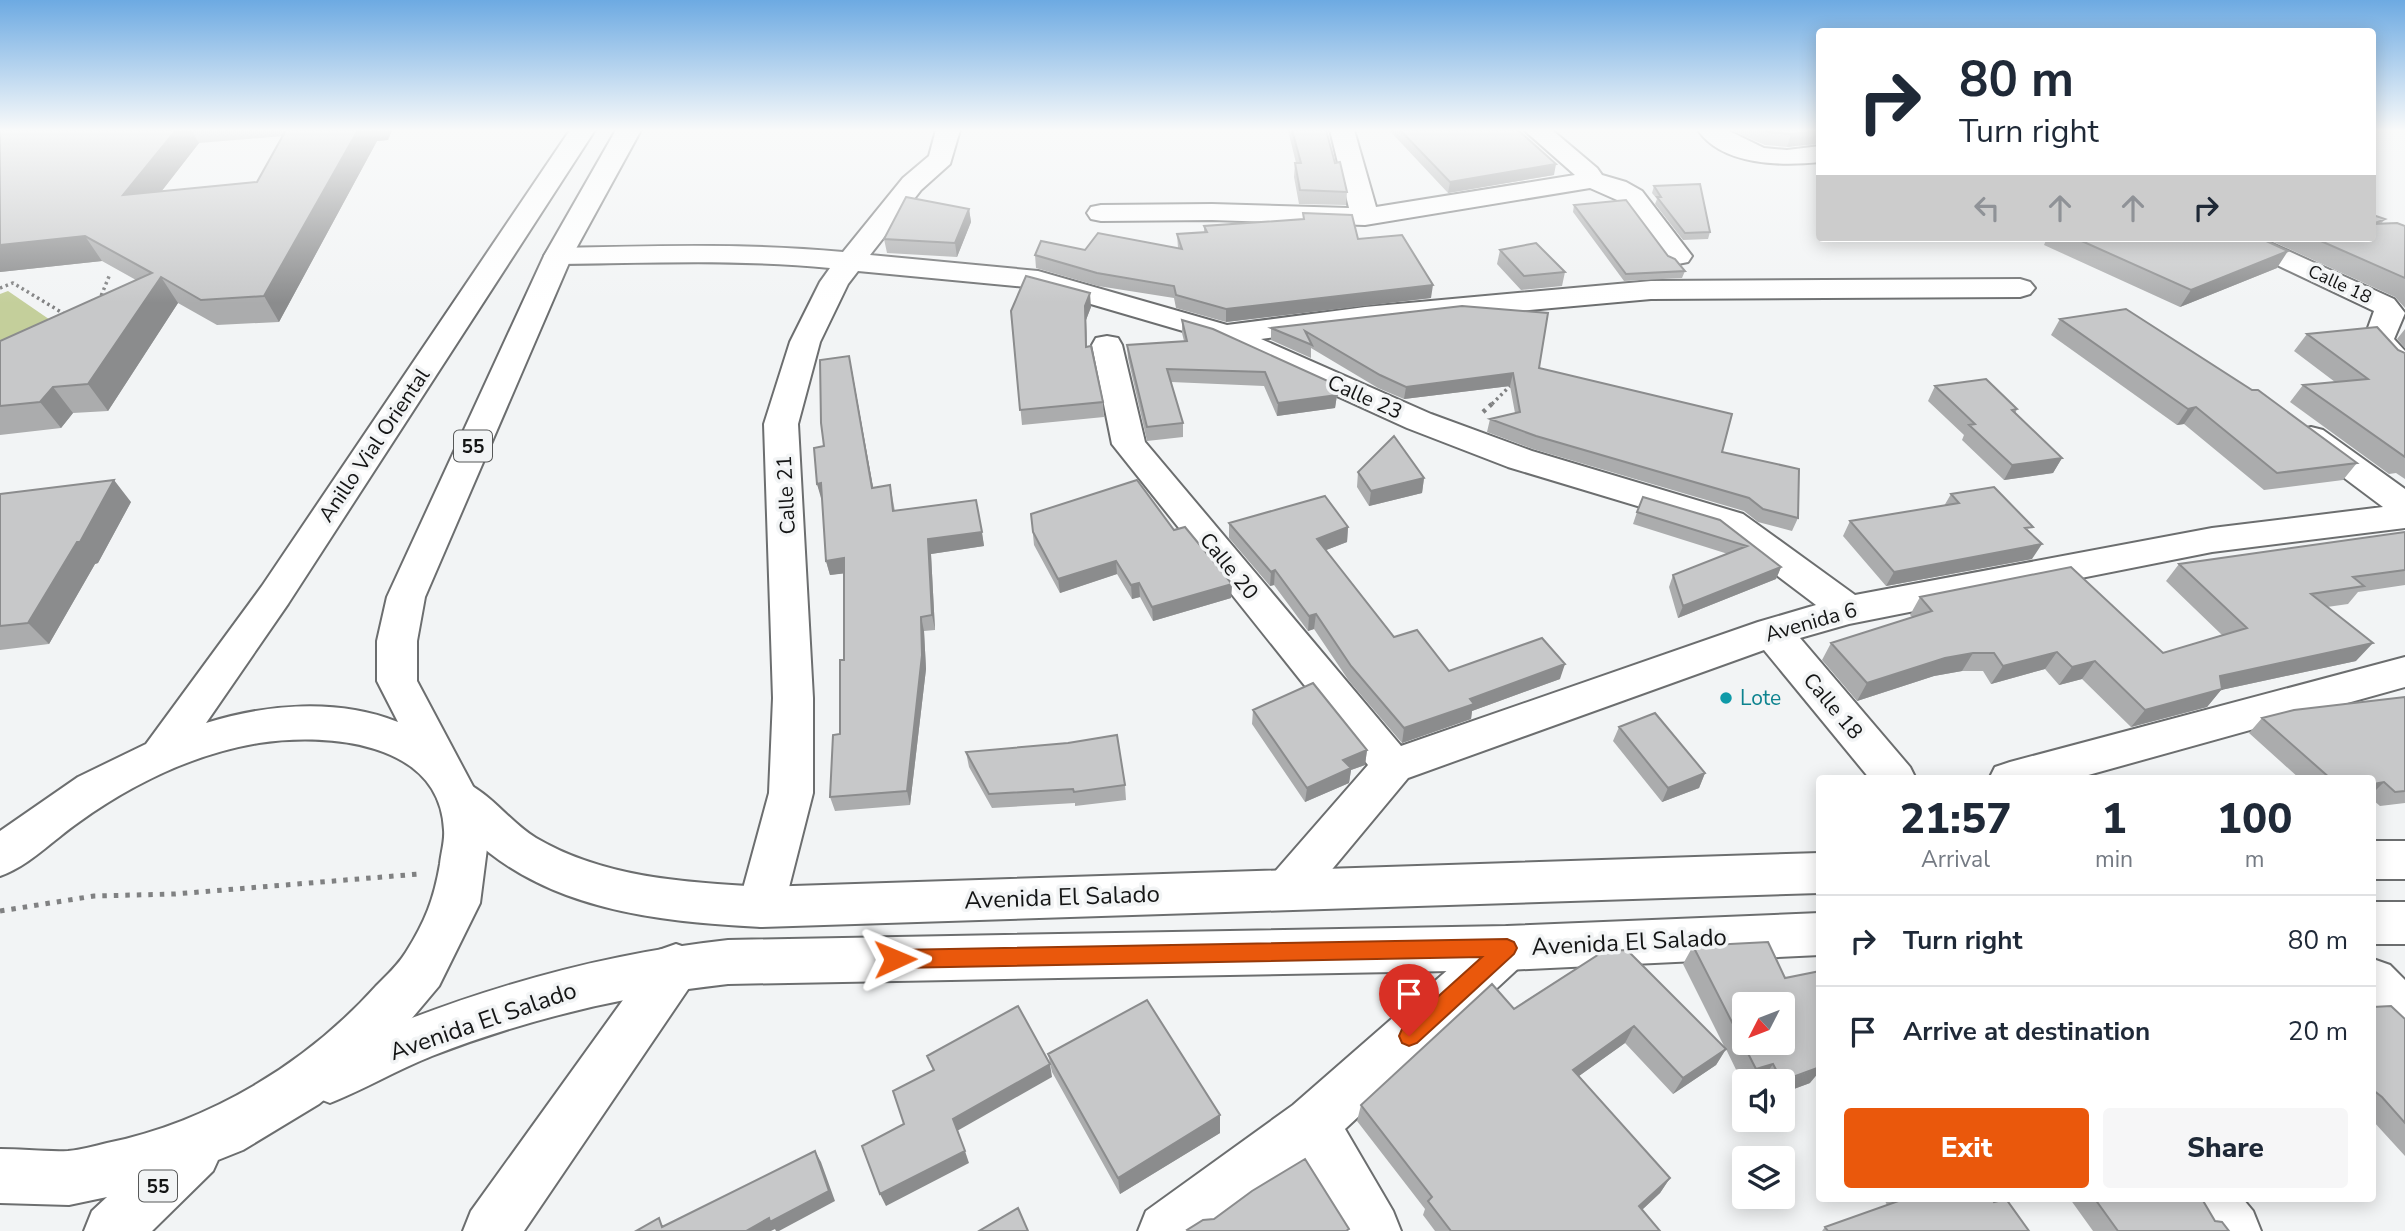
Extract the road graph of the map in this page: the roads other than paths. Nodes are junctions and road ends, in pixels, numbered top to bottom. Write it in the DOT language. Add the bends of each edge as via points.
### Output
graph roads {
  1 [pos="546,187"];
  2 [pos="597,187"];
  3 [pos="909,187"];
  4 [pos="1357,187"];
  5 [pos="1546,187"];
  6 [pos="1615,187"];
  7 [pos="1101,213"];
  8 [pos="1365,217"];
  9 [pos="2266,249"];
  10 [pos="558,256"];
  11 [pos="1678,257"];
  12 [pos="853,261"];
  13 [pos="2020,288"];
  14 [pos="1224,334"];
  15 [pos="1107,345"];
  16 [pos="2405,365"];
  17 [pos="2289,421"];
  18 [pos="2405,506"];
  19 [pos="2405,516"];
  20 [pos="1849,610"];
  21 [pos="1772,632"];
  22 [pos="2405,672"];
  23 [pos="161,755"];
  24 [pos="1393,766"];
  25 [pos="1892,775"];
  26 [pos="2025,775"];
  27 [pos="452,785"];
  28 [pos="0,857"];
  29 [pos="2376,860"];
  30 [pos="2405,860"];
  31 [pos="1816,873"];
  32 [pos="1288,890"];
  33 [pos="761,907"];
  34 [pos="2376,923"];
  35 [pos="2405,923"];
  36 [pos="1816,934"];
  37 [pos="1507,948"];
  38 [pos="676,966"];
  39 [pos="2376,984"];
  40 [pos="2405,1014"];
  41 [pos="285,1098"];
  42 [pos="1312,1124"];
  43 [pos="204,1142"];
  44 [pos="0,1176"];
  45 [pos="2211,1202"];
  46 [pos="112,1231"];
  47 [pos="491,1231"];
  48 [pos="1166,1231"];
  49 [pos="1373,1231"];
  50 [pos="2233,1231"];
  1 -- 23 [label="main road, Anillo Vial Oriental" via="275,595"];
  2 -- 10 [label="main road, 55"];
  3 -- 12 [label="main road, Calle 21"];
  4 -- 8 [label="main road"];
  5 -- 8 [label="main road"];
  6 -- 11 [label="main road" via="1633,197"];
  7 -- 8 [label="main road"];
  9 -- 16 [label="main road, Calle 18" via="2384,305 2390,313 2379,339 2389,354"];
  10 -- 12 [label="main road, Calle 23" via="705,253"];
  10 -- 27 [label="main road, 55" via="406,597 397,640 397,681"];
  12 -- 14 [label="main road, Calle 23" via="1038,280"];
  12 -- 33 [label="main road, Calle 21" via="834,282 806,342 781,424 793,698 791,793"];
  13 -- 14 [label="main road" via="1651,290"];
  14 -- 20 [label="main road, Calle 23" via="1520,459 1730,522"];
  15 -- 24 [label="main road, Calle 20" via="1129,444"];
  17 -- 18 [label="main road"];
  19 -- 20 [label="main road, Avenida 6" via="2212,540"];
  20 -- 21 [label="main road, Avenida 6"];
  21 -- 24 [label="main road, Avenida 6"];
  21 -- 25 [label="main road, Calle 18"];
  22 -- 26 [label="main road"];
  23 -- 27 [label="main road, Avenida El Salado" via="249,729 329,723 397,737 423,752"];
  23 -- 28 [label="main road, Avenida El Salado" via="108,780 47,819"];
  24 -- 32 [label="main road"];
  27 -- 33 [label="main road, Avenida El Salado" via="518,850 565,874 636,896"];
  27 -- 41 [label="main road" via="467,831 466,870 453,914 427,962 390,1009 342,1055"];
  29 -- 30 [label="main road"];
  31 -- 32 [label="main road, Avenida El Salado"];
  32 -- 33 [label="main road, Avenida El Salado"];
  34 -- 35 [label="main road"];
  36 -- 37 [label="main road, Avenida El Salado"];
  37 -- 38 [label="main road, Avenida El Salado"];
  37 -- 42 [label="main road"];
  38 -- 41 [label="main road, Avenida El Salado" via="551,993 421,1037"];
  38 -- 47 [label="main road"];
  39 -- 40 [label="main road"];
  41 -- 43 [label="main road"];
  42 -- 48 [label="main road"];
  42 -- 49 [label="main road"];
  43 -- 44 [label="main road" via="139,1165 76,1178"];
  43 -- 46 [label="main road, 55"];
  45 -- 50 [label="main road"];
}
